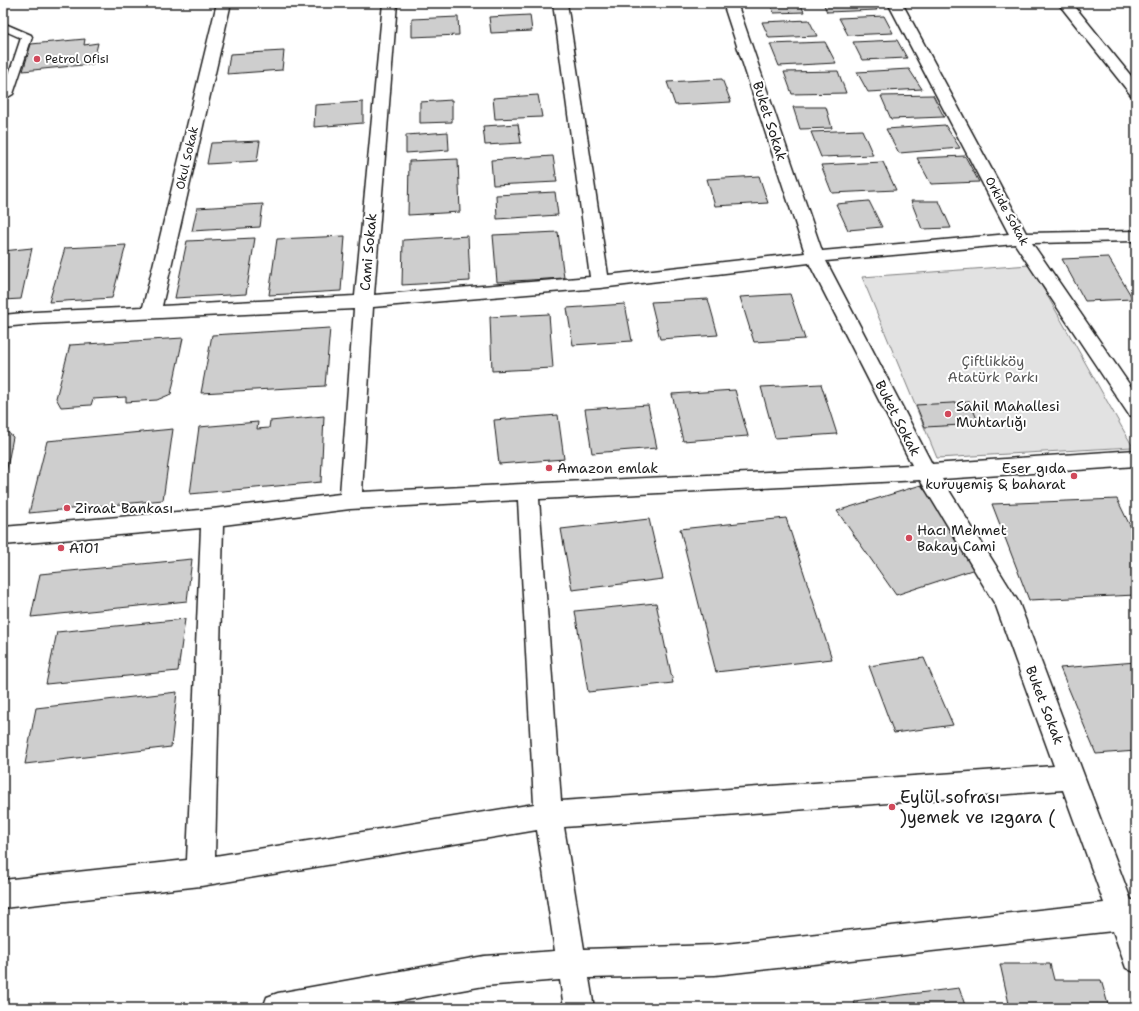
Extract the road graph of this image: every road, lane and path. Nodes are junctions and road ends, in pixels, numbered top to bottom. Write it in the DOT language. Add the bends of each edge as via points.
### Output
graph roads {
  1 [pos="224,3"];
  2 [pos="390,3"];
  3 [pos="560,3"];
  4 [pos="730,3"];
  5 [pos="895,3"];
  6 [pos="1065,3"];
  7 [pos="3,26"];
  8 [pos="1136,92"];
  9 [pos="3,97"];
  10 [pos="1136,236"];
  11 [pos="1020,238"];
  12 [pos="815,257"];
  13 [pos="600,282"];
  14 [pos="364,302"];
  15 [pos="151,313"];
  16 [pos="3,322"];
  17 [pos="1136,410"];
  18 [pos="1136,458"];
  19 [pos="926,472"];
  20 [pos="528,491"];
  21 [pos="350,501"];
  22 [pos="212,518"];
  23 [pos="3,536"];
  24 [pos="1072,777"];
  25 [pos="548,815"];
  26 [pos="202,872"];
  27 [pos="3,894"];
  28 [pos="1130,915"];
  29 [pos="1136,958"];
  30 [pos="572,964"];
  31 [pos="278,1008"];
  32 [pos="578,1008"];
  1 -- 15 [label="street, Okul Sokak"];
  2 -- 14 [label="street, Cami Sokak"];
  3 -- 13 [label="street"];
  4 -- 12 [label="street, Buket Sokak"];
  5 -- 11 [label="street, Orkide Sokak"];
  6 -- 8 [label="street"];
  7 -- 9 [label="lane" via="27,37 8,94"];
  10 -- 11 [label="street"];
  11 -- 12 [label="street"];
  11 -- 17 [label="street, Orkide Sokak"];
  12 -- 13 [label="street"];
  12 -- 19 [label="street, Buket Sokak"];
  13 -- 14 [label="street"];
  14 -- 15 [label="street"];
  14 -- 21 [label="street, Cami Sokak"];
  15 -- 16 [label="street" via="34,318"];
  18 -- 19 [label="street"];
  19 -- 20 [label="street"];
  19 -- 24 [label="street, Buket Sokak" via="1007,603"];
  20 -- 21 [label="street"];
  20 -- 25 [label="street"];
  21 -- 22 [label="street"];
  22 -- 23 [label="street"];
  22 -- 26 [label="street"];
  24 -- 25 [label="street"];
  24 -- 28 [label="street, Buket Sokak"];
  25 -- 26 [label="street"];
  25 -- 30 [label="street"];
  26 -- 27 [label="street"];
  28 -- 29 [label="street, Buket Sokak"];
  28 -- 30 [label="street" via="715,960"];
  30 -- 31 [label="street" via="484,971"];
  30 -- 32 [label="street"];
}
